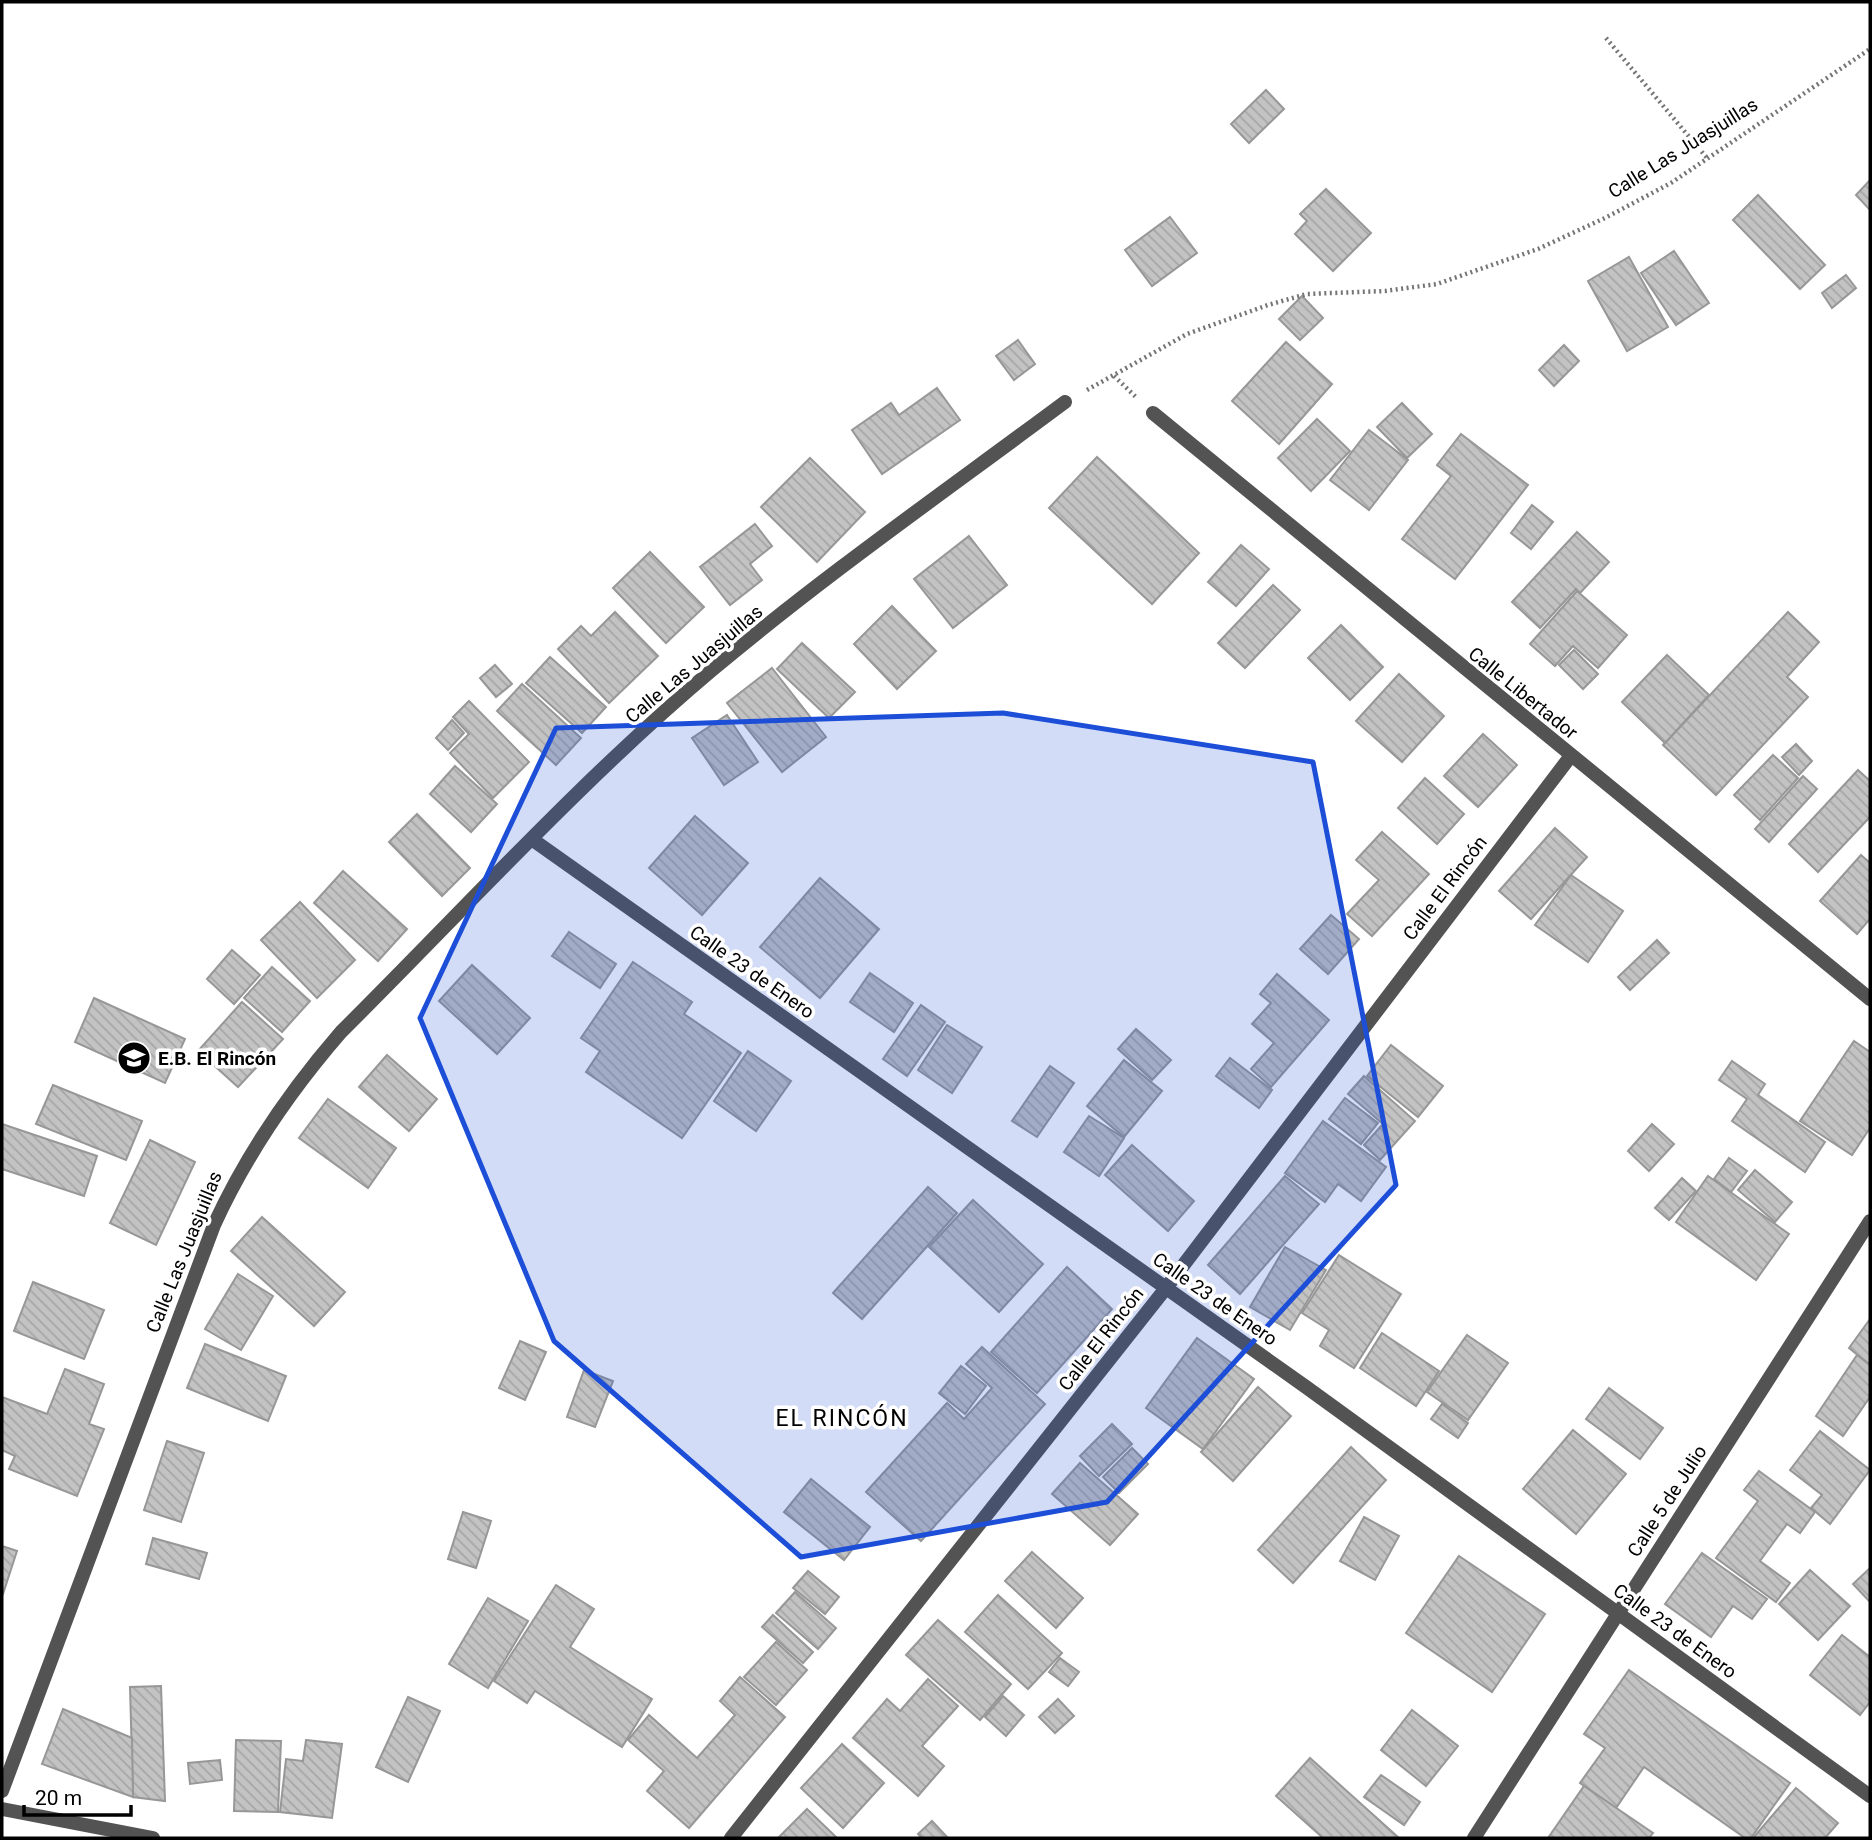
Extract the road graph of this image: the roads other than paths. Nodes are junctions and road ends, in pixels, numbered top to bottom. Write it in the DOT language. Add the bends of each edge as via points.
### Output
graph roads {
  1 [pos="1065,402"];
  2 [pos="1153,413"];
  3 [pos="1570,757"];
  4 [pos="533,841"];
  5 [pos="1870,999"];
  6 [pos="1870,1221"];
  7 [pos="1166,1288"];
  8 [pos="1618,1613"];
  9 [pos="2,1791"];
  10 [pos="1870,1796"];
  11 [pos="2,1809"];
  12 [pos="153,1838"];
  13 [pos="731,1838"];
  14 [pos="1474,1838"];
  1 -- 4 [label="street, Calle Las Juasjuillas" via="712,670 642,731"];
  2 -- 3 [label="street, Calle Libertador"];
  3 -- 5 [label="street, Calle Libertador"];
  3 -- 7 [label="street, Calle El Rincón"];
  4 -- 7 [label="street, Calle 23 de Enero"];
  4 -- 9 [label="street, Calle Las Juasjuillas" via="341,1032 296,1084 238,1172 159,1366"];
  6 -- 8 [label="street, Calle 5 de Julio"];
  7 -- 8 [label="street, Calle 23 de Enero"];
  7 -- 13 [label="street, Calle El Rincón"];
  8 -- 10 [label="street, Calle 23 de Enero"];
  8 -- 14 [label="street, Calle 5 de Julio"];
  11 -- 12 [label="street"];
}
